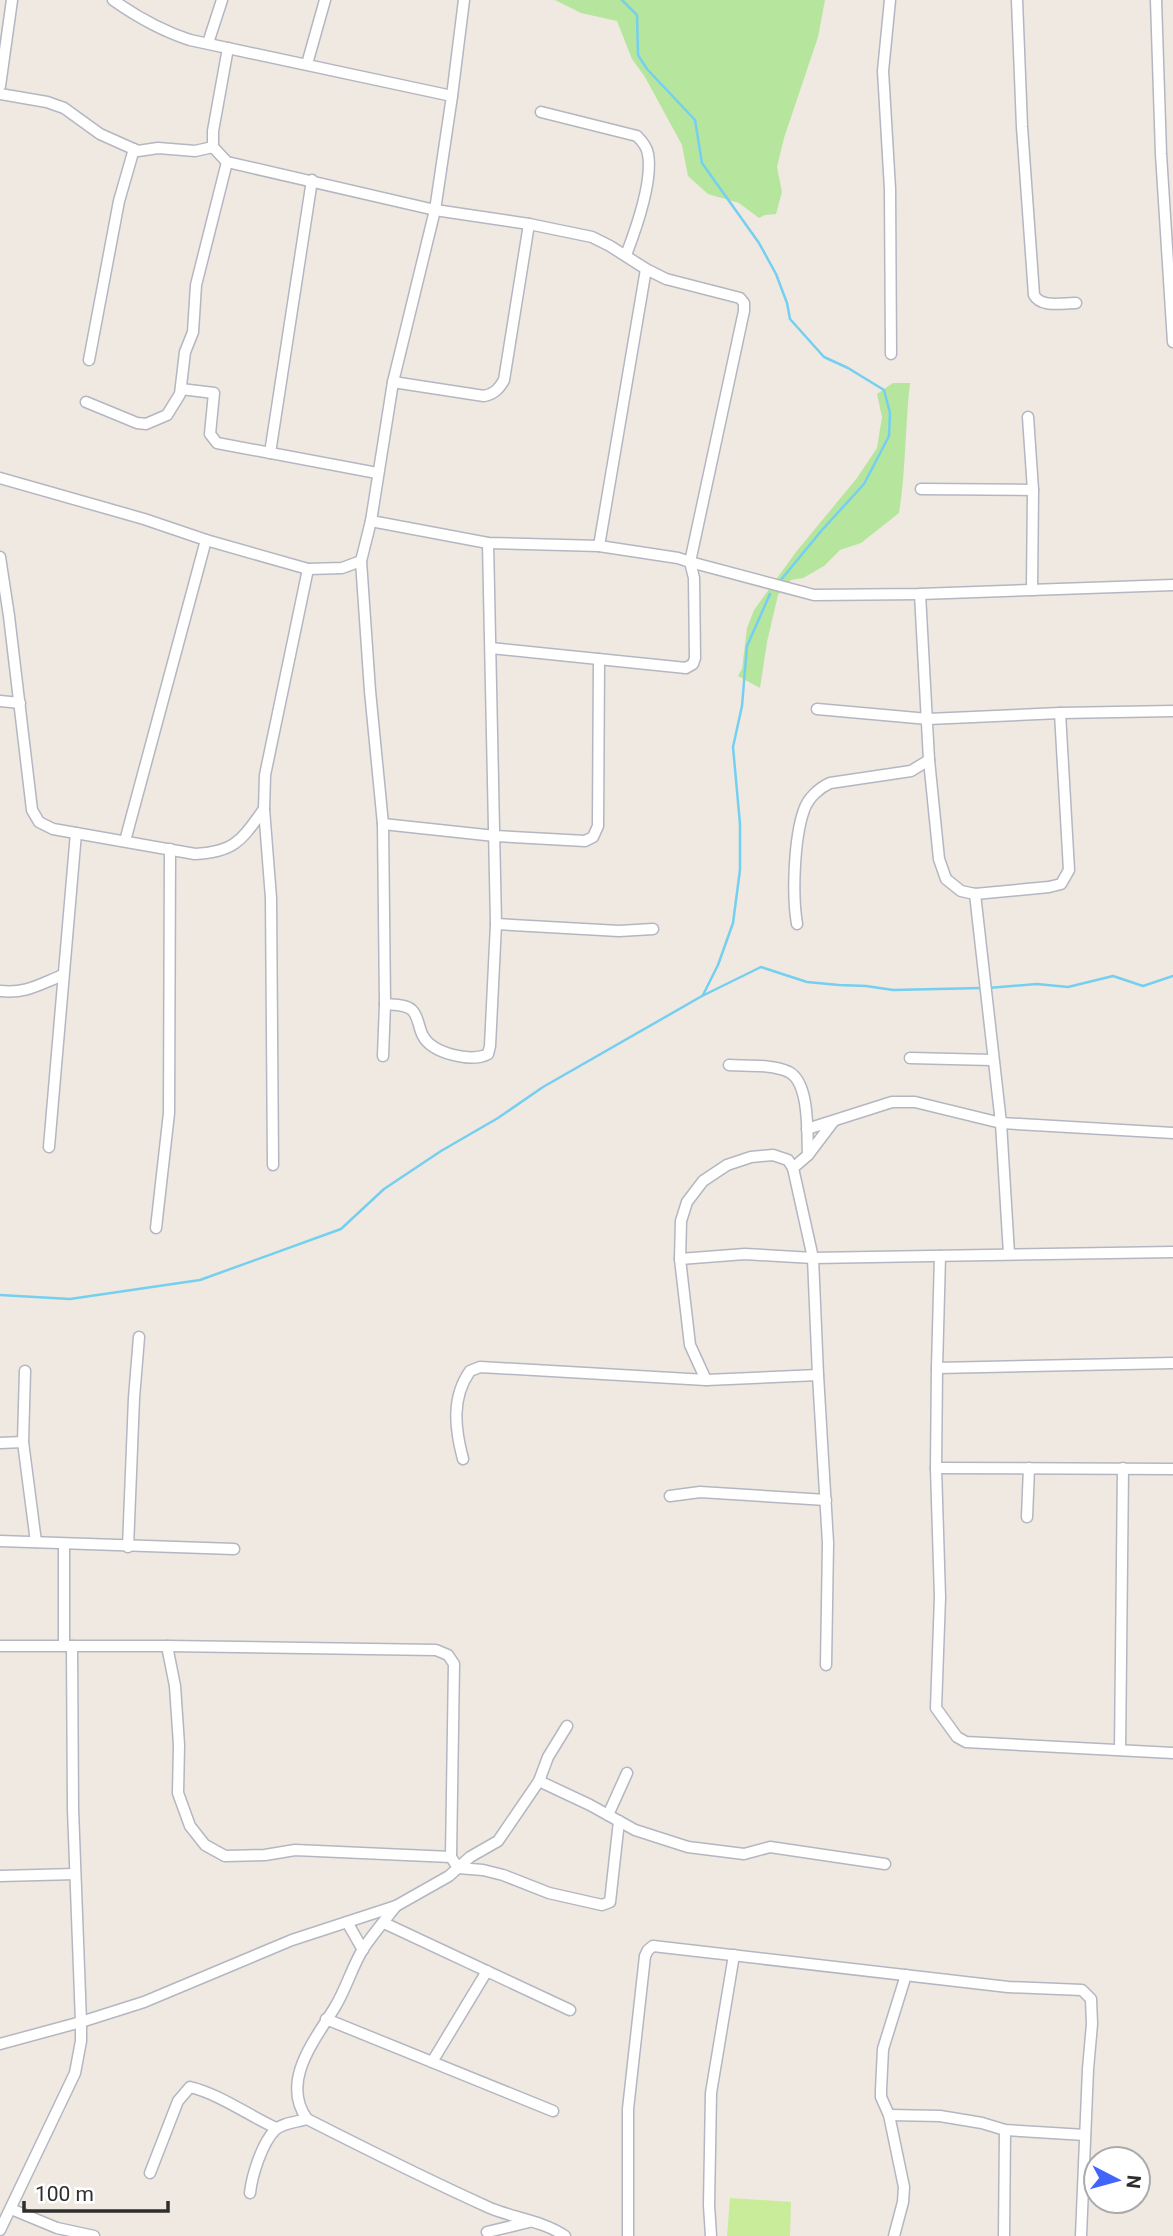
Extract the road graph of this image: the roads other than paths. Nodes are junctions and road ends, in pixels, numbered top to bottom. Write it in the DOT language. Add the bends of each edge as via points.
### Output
graph roads {
  1 [pos="12,0"];
  2 [pos="113,0"];
  3 [pos="222,0"];
  4 [pos="325,0"];
  5 [pos="464,0"];
  6 [pos="890,0"];
  7 [pos="1017,0"];
  8 [pos="1156,0"];
  9 [pos="208,43"];
  10 [pos="228,48"];
  11 [pos="307,64"];
  12 [pos="0,86"];
  13 [pos="0,94"];
  14 [pos="452,96"];
  15 [pos="541,112"];
  16 [pos="214,147"];
  17 [pos="134,149"];
  18 [pos="227,162"];
  19 [pos="312,180"];
  20 [pos="435,210"];
  21 [pos="529,224"];
  22 [pos="626,256"];
  23 [pos="646,269"];
  24 [pos="1076,303"];
  25 [pos="1173,342"];
  26 [pos="891,354"];
  27 [pos="89,360"];
  28 [pos="393,382"];
  29 [pos="181,389"];
  30 [pos="86,402"];
  31 [pos="1028,417"];
  32 [pos="270,453"];
  33 [pos="377,472"];
  34 [pos="0,478"];
  35 [pos="921,489"];
  36 [pos="1033,490"];
  37 [pos="371,521"];
  38 [pos="206,540"];
  39 [pos="488,543"];
  40 [pos="599,546"];
  41 [pos="0,557"];
  42 [pos="361,561"];
  43 [pos="690,562"];
  44 [pos="308,569"];
  45 [pos="1173,585"];
  46 [pos="1032,590"];
  47 [pos="920,594"];
  48 [pos="491,648"];
  49 [pos="599,659"];
  50 [pos="0,701"];
  51 [pos="20,703"];
  52 [pos="817,709"];
  53 [pos="1173,711"];
  54 [pos="1060,713"];
  55 [pos="928,719"];
  56 [pos="929,760"];
  57 [pos="264,809"];
  58 [pos="383,824"];
  59 [pos="76,833"];
  60 [pos="495,836"];
  61 [pos="125,841"];
  62 [pos="170,849"];
  63 [pos="975,894"];
  64 [pos="496,924"];
  65 [pos="797,924"];
  66 [pos="653,929"];
  67 [pos="63,975"];
  68 [pos="0,991"];
  69 [pos="385,1004"];
  70 [pos="383,1056"];
  71 [pos="910,1058"];
  72 [pos="992,1060"];
  73 [pos="729,1065"];
  74 [pos="834,1122"];
  75 [pos="1001,1123"];
  76 [pos="807,1129"];
  77 [pos="1173,1133"];
  78 [pos="49,1147"];
  79 [pos="808,1155"];
  80 [pos="273,1165"];
  81 [pos="793,1168"];
  82 [pos="156,1228"];
  83 [pos="1173,1252"];
  84 [pos="1009,1254"];
  85 [pos="940,1256"];
  86 [pos="813,1258"];
  87 [pos="680,1259"];
  88 [pos="139,1337"];
  89 [pos="1173,1363"];
  90 [pos="937,1368"];
  91 [pos="24,1371"];
  92 [pos="818,1375"];
  93 [pos="706,1380"];
  94 [pos="23,1442"];
  95 [pos="0,1443"];
  96 [pos="463,1460"];
  97 [pos="936,1468"];
  98 [pos="1029,1468"];
  99 [pos="1122,1468"];
  100 [pos="1173,1469"];
  101 [pos="670,1496"];
  102 [pos="826,1500"];
  103 [pos="1027,1517"];
  104 [pos="0,1541"];
  105 [pos="36,1542"];
  106 [pos="64,1544"];
  107 [pos="128,1547"];
  108 [pos="234,1549"];
  109 [pos="68,1645"];
  110 [pos="0,1646"];
  111 [pos="167,1646"];
  112 [pos="826,1665"];
  113 [pos="567,1726"];
  114 [pos="1120,1750"];
  115 [pos="1173,1753"];
  116 [pos="627,1773"];
  117 [pos="538,1781"];
  118 [pos="608,1815"];
  119 [pos="619,1821"];
  120 [pos="455,1862"];
  121 [pos="885,1864"];
  122 [pos="75,1874"];
  123 [pos="0,1876"];
  124 [pos="396,1906"];
  125 [pos="347,1923"];
  126 [pos="384,1923"];
  127 [pos="363,1950"];
  128 [pos="734,1955"];
  129 [pos="487,1971"];
  130 [pos="906,1975"];
  131 [pos="570,2010"];
  132 [pos="326,2019"];
  133 [pos="81,2022"];
  134 [pos="0,2044"];
  135 [pos="432,2062"];
  136 [pos="553,2110"];
  137 [pos="889,2115"];
  138 [pos="307,2119"];
  139 [pos="276,2129"];
  140 [pos="1005,2130"];
  141 [pos="1085,2134"];
  142 [pos="150,2173"];
  143 [pos="250,2193"];
  144 [pos="11,2209"];
  145 [pos="495,2210"];
  146 [pos="530,2222"];
  147 [pos="0,2230"];
  148 [pos="486,2234"];
  149 [pos="94,2236"];
  150 [pos="565,2236"];
  151 [pos="628,2236"];
  152 [pos="711,2236"];
  153 [pos="894,2236"];
  154 [pos="1004,2236"];
  155 [pos="1081,2236"];
  1 -- 12 [label="street"];
  2 -- 9 [label="street" via="175,35"];
  3 -- 9 [label="street"];
  4 -- 11 [label="street"];
  5 -- 14 [label="street"];
  6 -- 26 [label="street" via="883,71 890,189"];
  7 -- 24 [label="street" via="1034,295 1042,303"];
  8 -- 25 [label="street"];
  9 -- 10 [label="street"];
  10 -- 11 [label="street"];
  10 -- 16 [label="street"];
  11 -- 14 [label="street"];
  13 -- 17 [label="street" via="64,108 100,134"];
  14 -- 20 [label="street"];
  15 -- 22 [label="street" via="637,136 643,142 648,174"];
  16 -- 17 [label="street" via="195,151"];
  16 -- 18 [label="street"];
  17 -- 27 [label="street" via="119,201"];
  18 -- 19 [label="street"];
  18 -- 29 [label="street" via="196,285 193,332 183,362"];
  19 -- 20 [label="street"];
  19 -- 32 [label="street"];
  20 -- 21 [label="street"];
  20 -- 28 [label="street"];
  21 -- 22 [label="street" via="592,237"];
  21 -- 28 [label="street" via="501,386 484,396"];
  22 -- 23 [label="street"];
  23 -- 40 [label="street"];
  23 -- 43 [label="street" via="744,303"];
  28 -- 33 [label="street"];
  29 -- 30 [label="street" via="167,415 146,424"];
  29 -- 32 [label="street" via="214,393 210,421 217,443"];
  31 -- 36 [label="street"];
  32 -- 33 [label="street"];
  33 -- 37 [label="street"];
  34 -- 38 [label="street"];
  35 -- 36 [label="street"];
  36 -- 46 [label="street"];
  37 -- 39 [label="street"];
  37 -- 42 [label="street"];
  38 -- 44 [label="street"];
  38 -- 61 [label="street"];
  39 -- 40 [label="street"];
  39 -- 48 [label="street"];
  40 -- 43 [label="street"];
  41 -- 51 [label="street"];
  42 -- 44 [label="street" via="342,568"];
  42 -- 58 [label="street"];
  43 -- 47 [label="street" via="814,595"];
  43 -- 49 [label="street" via="694,578 693,664 687,668"];
  44 -- 57 [label="street" via="265,775"];
  45 -- 46 [label="street"];
  46 -- 47 [label="street"];
  47 -- 55 [label="street"];
  48 -- 49 [label="street"];
  48 -- 60 [label="street"];
  49 -- 60 [label="street" via="598,825 593,837 585,841"];
  50 -- 51 [label="street"];
  51 -- 59 [label="street" via="32,810 39,822 52,829"];
  52 -- 55 [label="street"];
  53 -- 54 [label="street"];
  54 -- 55 [label="street"];
  54 -- 63 [label="street" via="1069,870 1060,884 1049,887"];
  55 -- 56 [label="street"];
  56 -- 63 [label="street" via="939,859 946,879 961,891"];
  56 -- 65 [label="street" via="911,771 830,783 811,798 804,808 796,856"];
  57 -- 62 [label="street" via="241,840 227,849 195,854"];
  57 -- 80 [label="street" via="271,898"];
  58 -- 60 [label="street"];
  58 -- 69 [label="street"];
  59 -- 61 [label="street"];
  59 -- 67 [label="street"];
  60 -- 64 [label="street"];
  61 -- 62 [label="street"];
  62 -- 82 [label="street" via="169,1113"];
  63 -- 72 [label="street"];
  64 -- 66 [label="street"];
  64 -- 69 [label="street" via="488,1054 444,1053 424,1038 411,1010"];
  67 -- 68 [label="street" via="24,991"];
  67 -- 78 [label="street"];
  69 -- 70 [label="street"];
  71 -- 72 [label="street"];
  72 -- 75 [label="street"];
  73 -- 76 [label="street" via="787,1071 796,1077 803,1090"];
  74 -- 75 [label="street" via="892,1102 915,1102"];
  74 -- 76 [label="street"];
  74 -- 79 [label="street"];
  75 -- 77 [label="street"];
  75 -- 84 [label="street"];
  76 -- 79 [label="street"];
  79 -- 81 [label="street"];
  81 -- 86 [label="street"];
  81 -- 87 [label="street" via="788,1160 773,1155 751,1157 727,1165 703,1181 687,1202 681,1221"];
  83 -- 84 [label="street"];
  84 -- 85 [label="street"];
  85 -- 86 [label="street"];
  85 -- 90 [label="street"];
  86 -- 87 [label="street" via="744,1254"];
  86 -- 92 [label="street"];
  87 -- 93 [label="street" via="690,1345"];
  88 -- 107 [label="street"];
  89 -- 90 [label="street"];
  90 -- 97 [label="street"];
  91 -- 94 [label="street"];
  92 -- 93 [label="street"];
  92 -- 102 [label="street"];
  93 -- 96 [label="street" via="480,1367 470,1371 459,1393 456,1433"];
  94 -- 95 [label="street"];
  94 -- 105 [label="street"];
  97 -- 98 [label="street"];
  97 -- 114 [label="street" via="940,1597 936,1708 957,1737 967,1742"];
  98 -- 99 [label="street"];
  98 -- 103 [label="street"];
  99 -- 100 [label="street"];
  99 -- 114 [label="street"];
  101 -- 102 [label="street" via="700,1492"];
  102 -- 112 [label="street"];
  104 -- 105 [label="street"];
  105 -- 106 [label="street"];
  106 -- 107 [label="street"];
  106 -- 109 [label="street"];
  107 -- 108 [label="street"];
  109 -- 110 [label="street"];
  109 -- 111 [label="street"];
  109 -- 122 [label="street"];
  111 -- 120 [label="street" via="175,1686 178,1793 190,1826 205,1845 225,1856 295,1850"];
  111 -- 120 [label="street" via="436,1650 448,1655 454,1664"];
  113 -- 117 [label="street"];
  114 -- 115 [label="street"];
  116 -- 118 [label="street"];
  117 -- 118 [label="street"];
  117 -- 120 [label="street" via="498,1841"];
  118 -- 119 [label="street"];
  119 -- 120 [label="street" via="610,1902 602,1905"];
  119 -- 121 [label="street" via="688,1847 744,1854 770,1847"];
  120 -- 124 [label="street" via="449,1876"];
  122 -- 123 [label="street"];
  122 -- 133 [label="street"];
  124 -- 125 [label="street"];
  124 -- 126 [label="street"];
  125 -- 127 [label="street"];
  125 -- 133 [label="street"];
  126 -- 127 [label="street"];
  126 -- 129 [label="street"];
  127 -- 132 [label="street"];
  128 -- 130 [label="street"];
  128 -- 151 [label="street" via="653,1946 645,1956 628,2109"];
  128 -- 152 [label="street" via="711,2093"];
  129 -- 131 [label="street"];
  129 -- 135 [label="street"];
  130 -- 137 [label="street" via="883,2049 881,2097"];
  130 -- 141 [label="street" via="1085,1992 1091,1999 1092,2024"];
  132 -- 135 [label="street"];
  132 -- 138 [label="street" via="302,2060 298,2078 300,2110"];
  133 -- 134 [label="street"];
  133 -- 144 [label="street" via="75,2073"];
  135 -- 136 [label="street"];
  137 -- 140 [label="street" via="940,2116"];
  137 -- 153 [label="street" via="904,2187"];
  138 -- 139 [label="street"];
  138 -- 145 [label="street"];
  139 -- 142 [label="street" via="190,2087 178,2101"];
  139 -- 143 [label="street" via="255,2169"];
  140 -- 141 [label="street"];
  140 -- 154 [label="street"];
  141 -- 155 [label="street"];
  144 -- 147 [label="street"];
  144 -- 149 [label="street" via="57,2228"];
  145 -- 146 [label="street"];
  145 -- 148 [label="street"];
  146 -- 148 [label="street"];
  146 -- 150 [label="street"];
}
